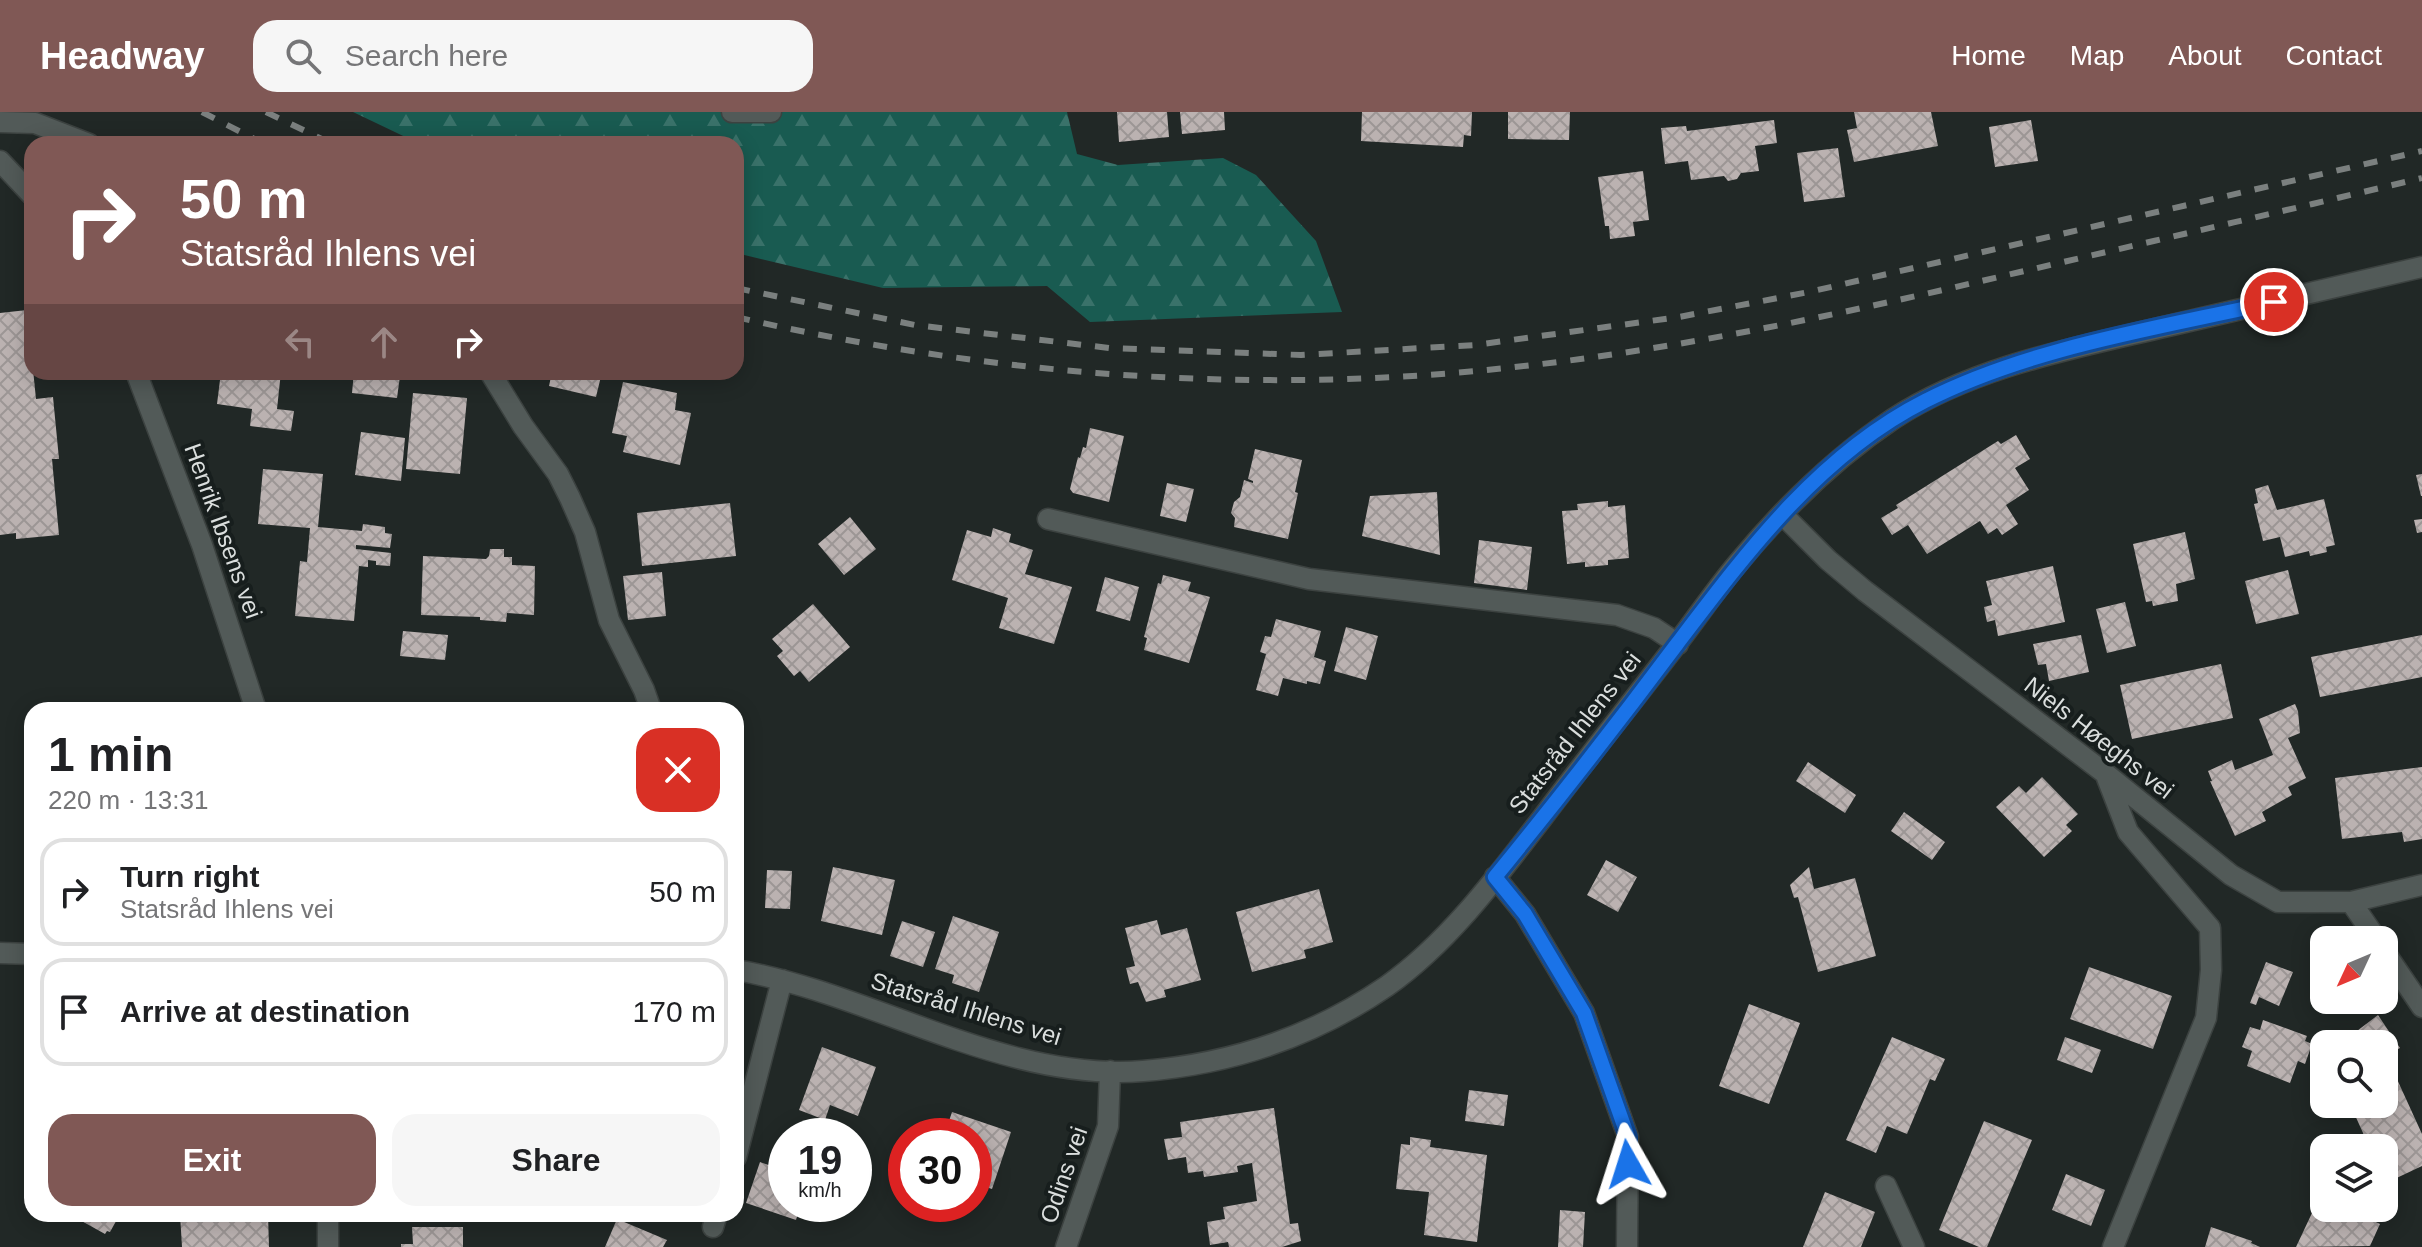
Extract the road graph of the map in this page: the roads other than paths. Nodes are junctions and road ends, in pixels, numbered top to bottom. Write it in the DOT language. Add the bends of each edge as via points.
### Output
graph roads {
  1 [pos="732,112"];
  2 [pos="771,112"];
  3 [pos="0,122"];
  4 [pos="68,136"];
  5 [pos="0,161"];
  6 [pos="24,186"];
  7 [pos="2422,267"];
  8 [pos="139,380"];
  9 [pos="495,380"];
  10 [pos="1782,514"];
  11 [pos="1048,519"];
  12 [pos="1678,644"];
  13 [pos="253,702"];
  14 [pos="648,702"];
  15 [pos="2106,774"];
  16 [pos="1495,877"];
  17 [pos="2422,885"];
  18 [pos="2351,902"];
  19 [pos="2367,926"];
  20 [pos="0,953"];
  21 [pos="24,954"];
  22 [pos="744,972"];
  23 [pos="2398,972"];
  24 [pos="782,980"];
  25 [pos="2422,1007"];
  26 [pos="1110,1071"];
  27 [pos="744,1126"];
  28 [pos="1886,1186"];
  29 [pos="328,1222"];
  30 [pos="1629,1246"];
  31 [pos="328,1247"];
  32 [pos="1066,1247"];
  33 [pos="1914,1247"];
  34 [pos="2113,1247"];
  1 -- 2 [label="street"];
  3 -- 4 [label="street" via="35,123"];
  5 -- 6 [label="street"];
  7 -- 10 [label="street, Statsråd Ihlens vei" via="2086,345 1993,372 1894,419"];
  8 -- 13 [label="street, Henrik Ibsens vei" via="202,545"];
  9 -- 14 [label="street" via="570,498 609,620"];
  10 -- 12 [label="street, Statsråd Ihlens vei"];
  10 -- 15 [label="street, Niels Høeghs vei" via="1865,591"];
  11 -- 12 [label="street" via="1309,579 1617,615 1654,628"];
  12 -- 16 [label="street, Statsråd Ihlens vei"];
  15 -- 18 [label="street, Niels Høeghs vei" via="2231,875 2278,902"];
  15 -- 34 [label="street" via="2128,832 2210,928 2211,970 2206,1018"];
  16 -- 26 [label="street, Statsråd Ihlens vei" via="1417,961 1326,1022 1223,1060"];
  16 -- 30 [label="street" via="1546,946 1589,1026 1628,1137"];
  17 -- 18 [label="street, Niels Høeghs vei"];
  18 -- 19 [label="street"];
  20 -- 21 [label="street"];
  22 -- 24 [label="street, Statsråd Ihlens vei"];
  23 -- 25 [label="street"];
  24 -- 26 [label="street, Statsråd Ihlens vei" via="992,1050"];
  24 -- 27 [label="street"];
  26 -- 32 [label="street, Odins vei" via="1108,1126"];
  28 -- 33 [label="street"];
  29 -- 31 [label="street"];
}
